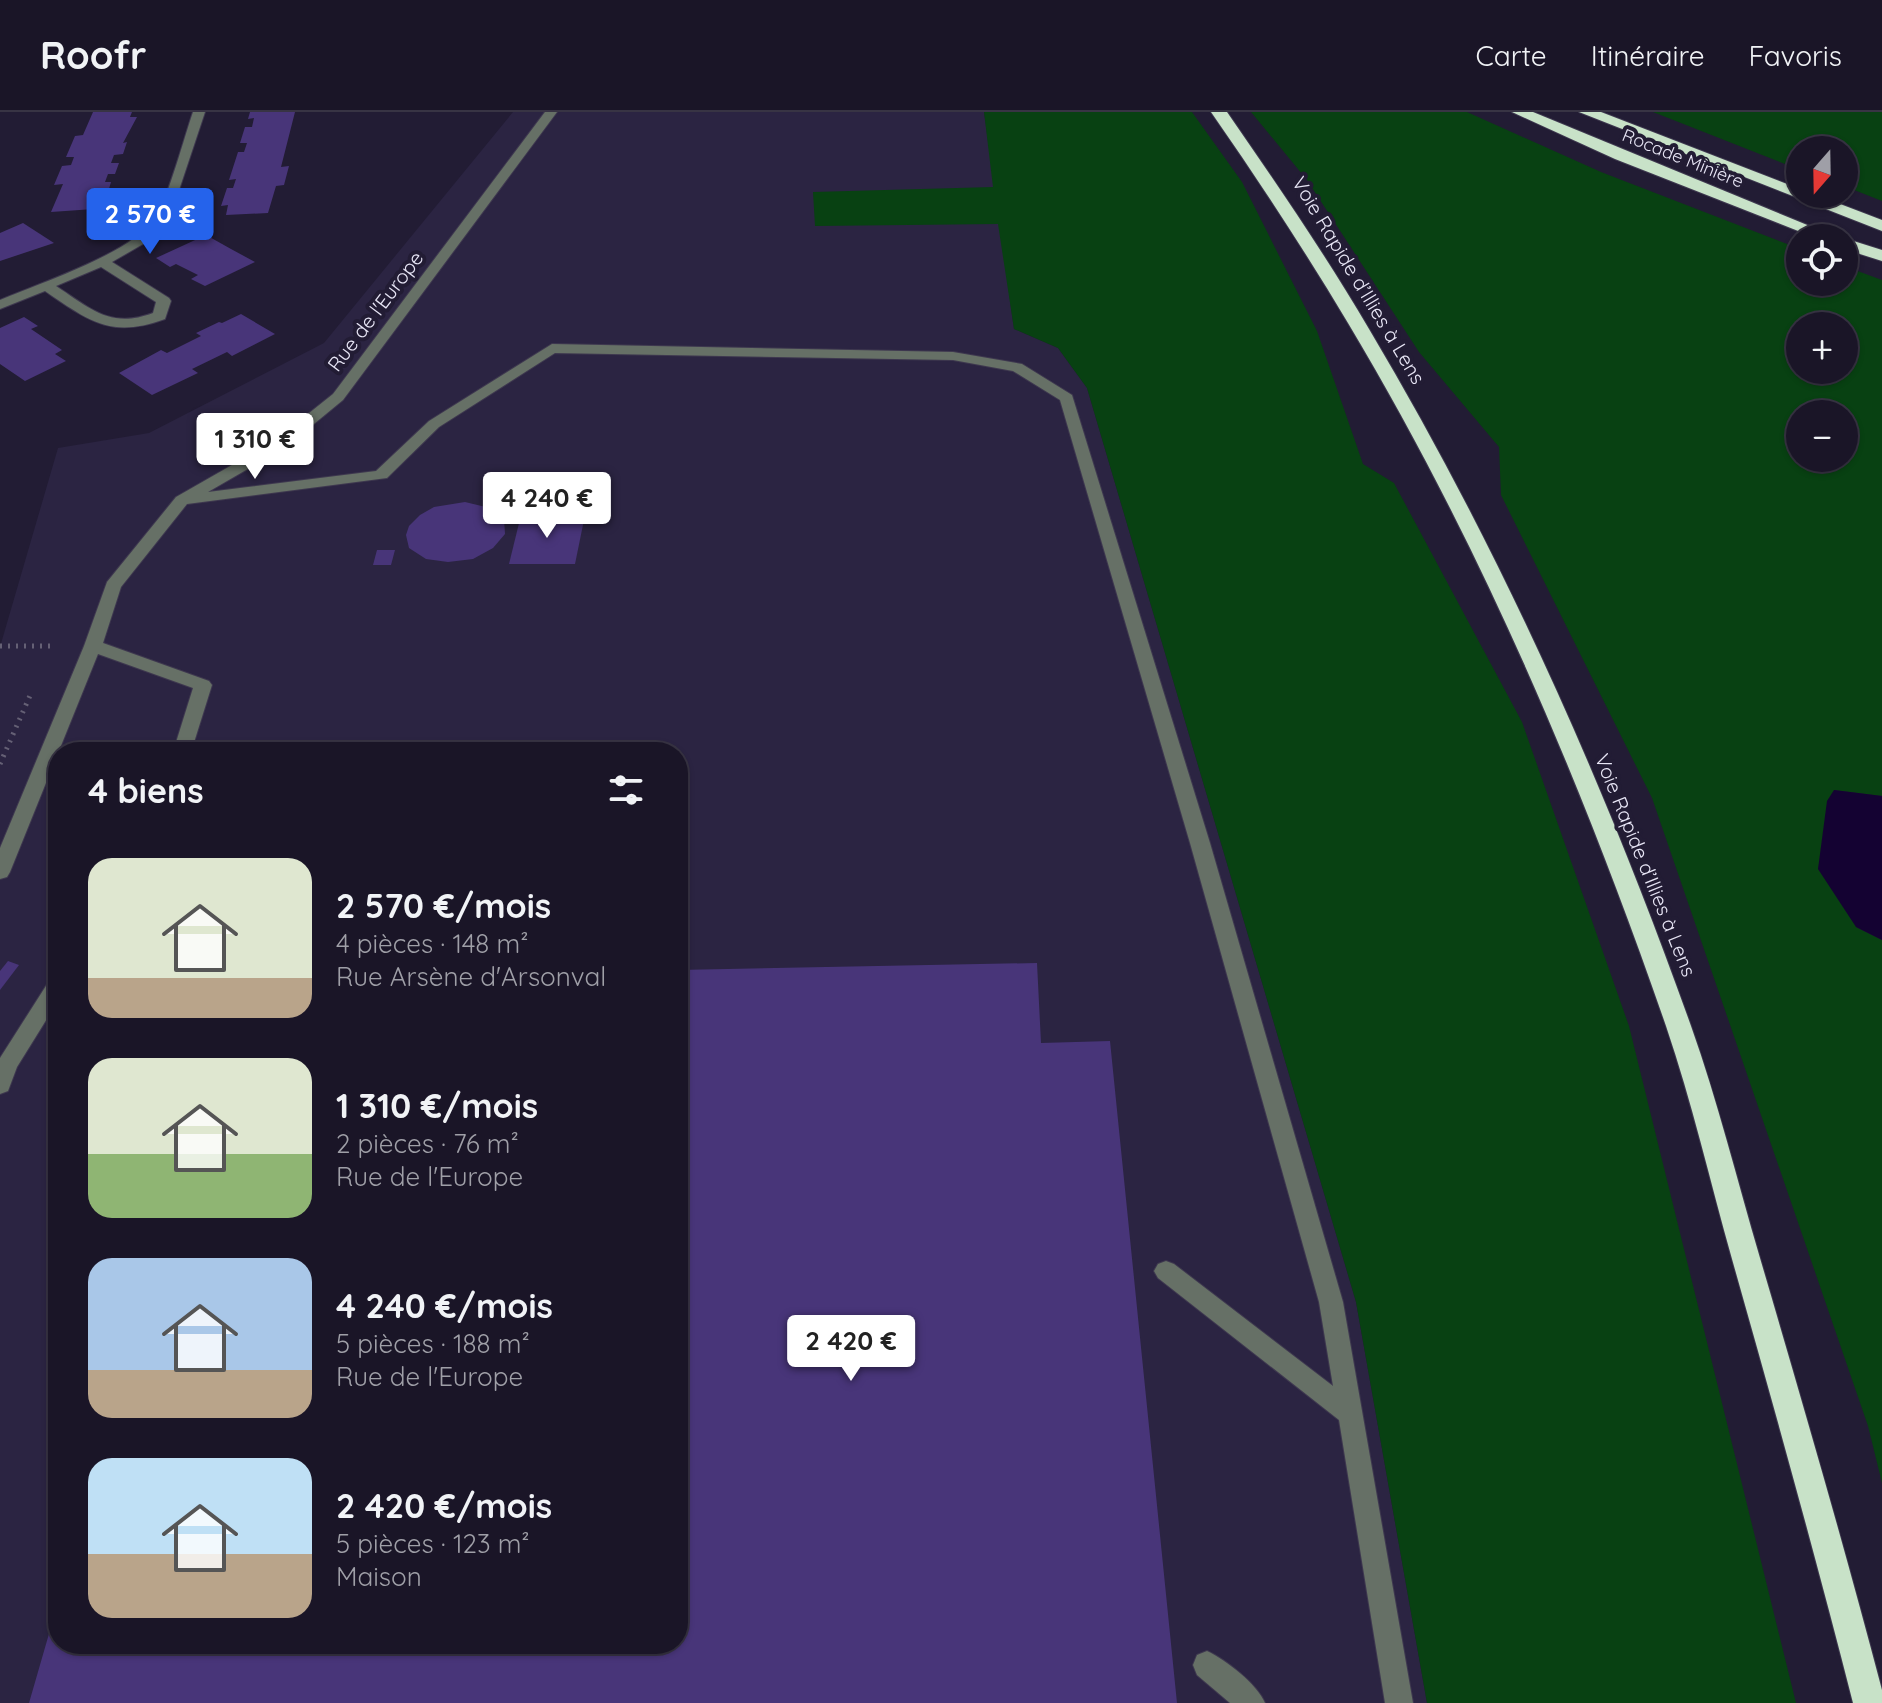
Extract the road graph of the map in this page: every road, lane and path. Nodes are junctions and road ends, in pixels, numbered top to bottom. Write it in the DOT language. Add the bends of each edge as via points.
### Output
graph roads {
  1 [pos="199,112"];
  2 [pos="551,112"];
  3 [pos="1219,112"];
  4 [pos="1520,112"];
  5 [pos="1587,112"];
  6 [pos="1795,224"];
  7 [pos="1882,226"];
  8 [pos="1858,248"];
  9 [pos="1882,256"];
  10 [pos="102,262"];
  11 [pos="46,286"];
  12 [pos="0,305"];
  13 [pos="182,500"];
  14 [pos="56,633"];
  15 [pos="0,646"];
  16 [pos="51,646"];
  17 [pos="93,646"];
  18 [pos="45,659"];
  19 [pos="34,685"];
  20 [pos="53,742"];
  21 [pos="185,742"];
  22 [pos="48,755"];
  23 [pos="0,764"];
  24 [pos="0,872"];
  25 [pos="48,1000"];
  26 [pos="0,1085"];
  27 [pos="1166,1271"];
  28 [pos="1351,1415"];
  29 [pos="1207,1665"];
  30 [pos="1251,1703"];
  31 [pos="1399,1703"];
  32 [pos="1869,1703"];
  1 -- 10 [label="street" via="163,217 145,237"];
  2 -- 13 [label="street, Rue de l'Europe" via="338,397 280,444"];
  3 -- 32 [label="highway, Voie Rapide d’Illies à Lens" via="1359,327 1460,509 1618,862 1679,1029"];
  4 -- 6 [label="highway, Rocade Minière"];
  5 -- 7 [label="highway, Rocade Minière"];
  8 -- 9 [label="highway"];
  10 -- 11 [label="street"];
  10 -- 11 [label="street" via="164,301 160,316 139,326 111,325"];
  11 -- 12 [label="street"];
  13 -- 17 [label="street, Rue de l'Europe" via="113,586"];
  13 -- 28 [label="street" via="381,475 434,424 552,348 953,356 1017,367 1067,398 1331,1302"];
  14 -- 16 [label="path"];
  15 -- 16 [label="path"];
  16 -- 18 [label="path"];
  17 -- 20 [label="street, Rue de l'Europe"];
  17 -- 21 [label="street" via="203,685"];
  19 -- 23 [label="path"];
  22 -- 24 [label="street, Rue de l'Europe"];
  25 -- 26 [label="street"];
  27 -- 28 [label="street"];
  28 -- 31 [label="street"];
  29 -- 30 [label="street"];
}
